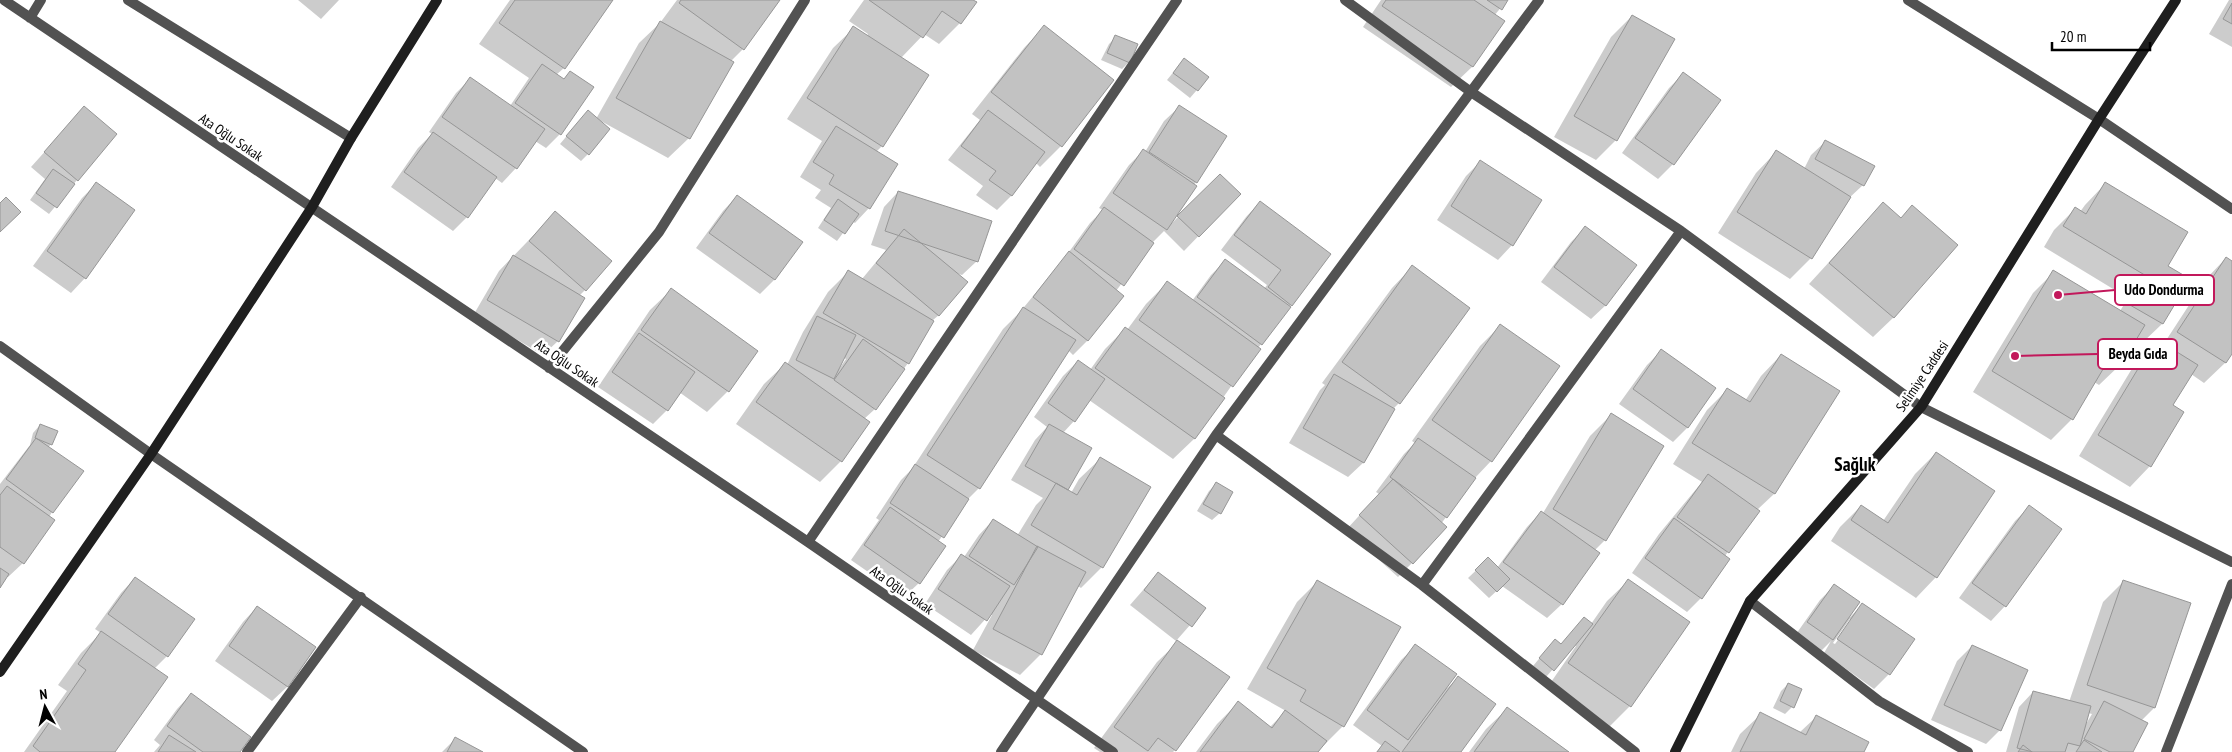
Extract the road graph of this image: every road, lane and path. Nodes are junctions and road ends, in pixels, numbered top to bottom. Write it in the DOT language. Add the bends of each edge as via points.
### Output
graph roads {
  1 [pos="4,0"];
  2 [pos="42,0"];
  3 [pos="128,0"];
  4 [pos="437,0"];
  5 [pos="805,0"];
  6 [pos="1177,0"];
  7 [pos="1345,0"];
  8 [pos="1539,0"];
  9 [pos="1908,0"];
  10 [pos="2176,0"];
  11 [pos="30,18"];
  12 [pos="1471,92"];
  13 [pos="2098,119"];
  14 [pos="350,138"];
  15 [pos="312,207"];
  16 [pos="2232,209"];
  17 [pos="1681,231"];
  18 [pos="0,346"];
  19 [pos="549,368"];
  20 [pos="1922,407"];
  21 [pos="1216,435"];
  22 [pos="151,454"];
  23 [pos="808,542"];
  24 [pos="2232,562"];
  25 [pos="2232,584"];
  26 [pos="1422,585"];
  27 [pos="361,597"];
  28 [pos="1750,601"];
  29 [pos="0,672"];
  30 [pos="1037,699"];
  31 [pos="246,752"];
  32 [pos="583,752"];
  33 [pos="1001,752"];
  34 [pos="1113,752"];
  35 [pos="1635,752"];
  36 [pos="1675,752"];
  37 [pos="1968,752"];
  38 [pos="2166,752"];
  1 -- 11 [label="street, Ata Oğlu Sokak"];
  2 -- 11 [label="street"];
  3 -- 14 [label="street"];
  4 -- 14 [label="street"];
  5 -- 19 [label="street" via="659,232"];
  6 -- 23 [label="street"];
  7 -- 12 [label="street"];
  8 -- 12 [label="street"];
  9 -- 13 [label="street"];
  10 -- 13 [label="street, Selimiye Caddesi"];
  11 -- 15 [label="street, Ata Oğlu Sokak"];
  12 -- 17 [label="street"];
  12 -- 21 [label="street"];
  13 -- 16 [label="street"];
  13 -- 20 [label="street, Selimiye Caddesi"];
  14 -- 15 [label="street"];
  15 -- 19 [label="street, Ata Oğlu Sokak"];
  15 -- 22 [label="street"];
  17 -- 20 [label="street"];
  17 -- 26 [label="street"];
  18 -- 22 [label="street"];
  19 -- 23 [label="street, Ata Oğlu Sokak"];
  20 -- 24 [label="street"];
  20 -- 28 [label="street, Selimiye Caddesi"];
  21 -- 26 [label="street"];
  21 -- 30 [label="street"];
  22 -- 27 [label="street"];
  22 -- 29 [label="street"];
  23 -- 30 [label="street, Ata Oğlu Sokak"];
  25 -- 38 [label="street"];
  26 -- 35 [label="street"];
  27 -- 31 [label="street"];
  27 -- 32 [label="street"];
  28 -- 36 [label="street, Selimiye Caddesi"];
  28 -- 37 [label="street" via="1879,701"];
  30 -- 33 [label="street"];
  30 -- 34 [label="street, Ata Oğlu Sokak"];
}
